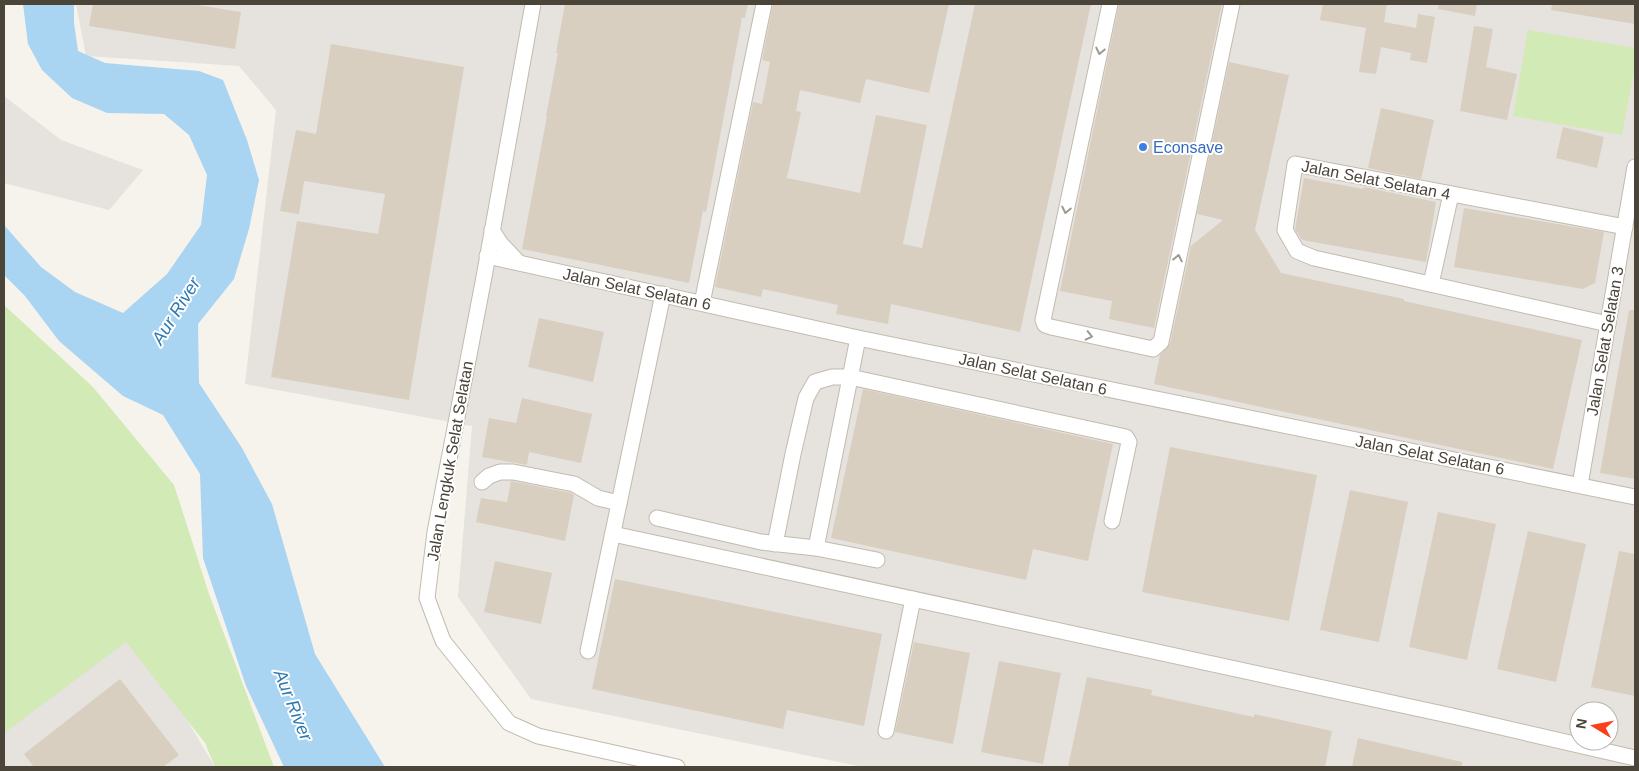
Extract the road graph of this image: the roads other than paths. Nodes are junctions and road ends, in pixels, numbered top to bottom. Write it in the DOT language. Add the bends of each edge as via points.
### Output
graph roads {
  1 [pos="533,4"];
  2 [pos="764,4"];
  3 [pos="1110,4"];
  4 [pos="1232,4"];
  5 [pos="1635,167"];
  6 [pos="1451,194"];
  7 [pos="1629,218"];
  8 [pos="492,230"];
  9 [pos="487,256"];
  10 [pos="516,262"];
  11 [pos="484,277"];
  12 [pos="1431,284"];
  13 [pos="663,294"];
  14 [pos="702,302"];
  15 [pos="1608,324"];
  16 [pos="858,338"];
  17 [pos="850,377"];
  18 [pos="482,482"];
  19 [pos="1580,485"];
  20 [pos="1635,497"];
  21 [pos="619,502"];
  22 [pos="657,518"];
  23 [pos="1112,521"];
  24 [pos="612,534"];
  25 [pos="775,544"];
  26 [pos="816,548"];
  27 [pos="877,560"];
  28 [pos="914,598"];
  29 [pos="588,651"];
  30 [pos="886,731"];
  31 [pos="1635,758"];
  32 [pos="677,767"];
  1 -- 8 [label="street, Jalan Lengkuk Selat Selatan"];
  2 -- 14 [label="street"];
  3 -- 4 [label="street, one-way" via="1043,320 1050,327 1153,350 1161,342"];
  5 -- 7 [label="street, Jalan Selat Selatan 3"];
  6 -- 7 [label="street, Jalan Selat Selatan 4"];
  6 -- 12 [label="street"];
  6 -- 12 [label="street, Jalan Selat Selatan 4" via="1295,164 1285,230 1298,251 1314,258"];
  7 -- 15 [label="street, Jalan Selat Selatan 3"];
  8 -- 9 [label="street, Jalan Lengkuk Selat Selatan"];
  8 -- 10 [label="street"];
  9 -- 10 [label="street, Jalan Selat Selatan 6"];
  9 -- 11 [label="street, Jalan Lengkuk Selat Selatan"];
  10 -- 11 [label="street"];
  10 -- 13 [label="street, Jalan Selat Selatan 6"];
  11 -- 32 [label="street, Jalan Lengkuk Selat Selatan" via="435,532 427,598 443,641 509,724 538,736"];
  12 -- 15 [label="street, Jalan Selat Selatan 4"];
  13 -- 14 [label="street, Jalan Selat Selatan 6"];
  13 -- 21 [label="street"];
  14 -- 16 [label="street, Jalan Selat Selatan 6"];
  15 -- 19 [label="street, Jalan Selat Selatan 3"];
  16 -- 17 [label="street"];
  16 -- 19 [label="street, Jalan Selat Selatan 6"];
  17 -- 23 [label="street" via="1126,437 1129,442"];
  17 -- 25 [label="street" via="821,379 811,387 806,398"];
  17 -- 26 [label="street"];
  18 -- 21 [label="street" via="500,472 512,472 574,484 598,498"];
  19 -- 20 [label="street, Jalan Selat Selatan 6"];
  21 -- 24 [label="street"];
  22 -- 25 [label="street"];
  24 -- 28 [label="street"];
  24 -- 29 [label="street"];
  25 -- 26 [label="street"];
  26 -- 27 [label="street"];
  28 -- 30 [label="street"];
  28 -- 31 [label="street"];
}
